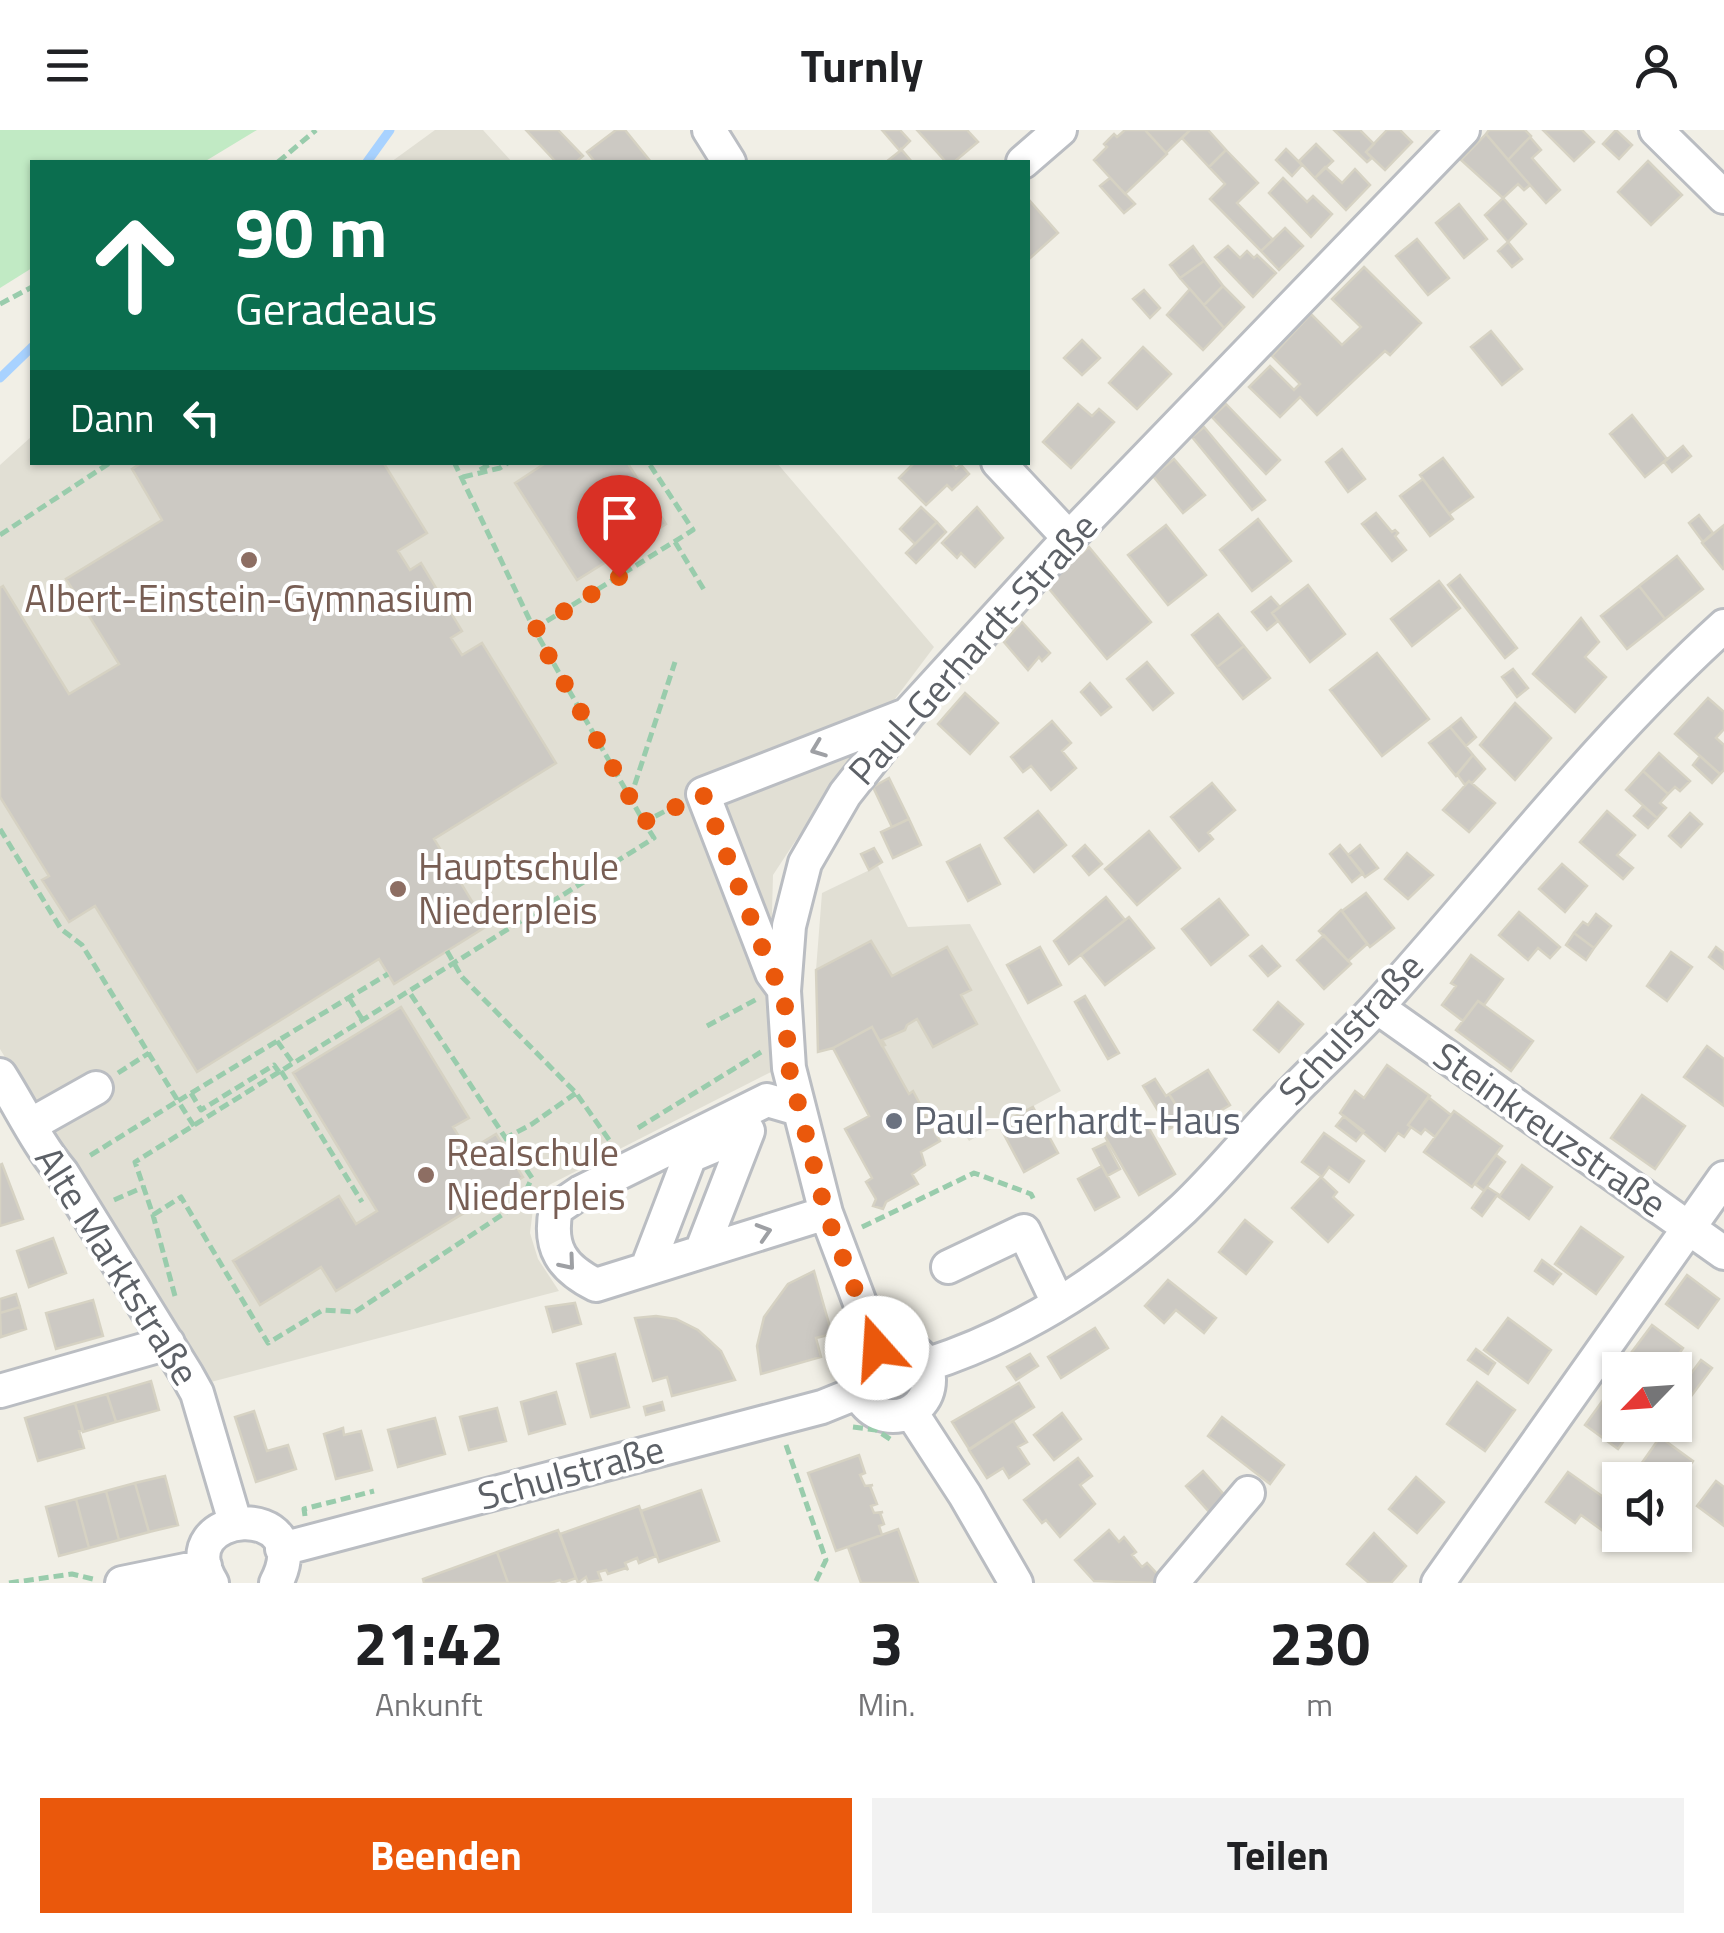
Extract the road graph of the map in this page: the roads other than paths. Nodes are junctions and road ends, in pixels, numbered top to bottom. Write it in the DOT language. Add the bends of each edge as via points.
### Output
graph roads {
  1 [pos="709,130"];
  2 [pos="1060,130"];
  3 [pos="1463,130"];
  4 [pos="1656,130"];
  5 [pos="728,160"];
  6 [pos="1026,160"];
  7 [pos="1724,197"];
  8 [pos="1001,465"];
  9 [pos="1070,538"];
  10 [pos="1724,626"];
  11 [pos="908,714"];
  12 [pos="784,991"];
  13 [pos="1377,1007"];
  14 [pos="0,1075"];
  15 [pos="96,1088"];
  16 [pos="798,1108"];
  17 [pos="32,1124"];
  18 [pos="1724,1178"];
  19 [pos="826,1213"];
  20 [pos="1681,1239"];
  21 [pos="1724,1253"];
  22 [pos="673,1260"];
  23 [pos="948,1267"];
  24 [pos="1058,1303"];
  25 [pos="168,1343"];
  26 [pos="877,1348"];
  27 [pos="926,1365"];
  28 [pos="0,1391"];
  29 [pos="859,1392"];
  30 [pos="911,1412"];
  31 [pos="1248,1493"];
  32 [pos="235,1522"];
  33 [pos="282,1549"];
  34 [pos="209,1575"];
  35 [pos="112,1582"];
  36 [pos="276,1583"];
  37 [pos="1016,1583"];
  38 [pos="1172,1583"];
  39 [pos="1438,1583"];
  1 -- 5 [label="street"];
  2 -- 6 [label="street"];
  3 -- 9 [label="street, Paul-Gerhardt-Straße"];
  4 -- 7 [label="street"];
  8 -- 9 [label="street"];
  9 -- 11 [label="street, Paul-Gerhardt-Straße"];
  10 -- 13 [label="street, Schulstraße" via="1660,684"];
  11 -- 12 [label="street, Paul-Gerhardt-Straße" via="844,794 805,863 789,926"];
  11 -- 12 [label="street, one-way" via="703,794"];
  12 -- 16 [label="street, Paul-Gerhardt-Straße"];
  13 -- 20 [label="street, Steinkreuzstraße"];
  13 -- 24 [label="street, Schulstraße" via="1184,1207 1134,1252"];
  14 -- 17 [label="street, Alte Marktstraße"];
  15 -- 17 [label="street"];
  16 -- 19 [label="street, Paul-Gerhardt-Straße"];
  16 -- 22 [label="street" via="733,1137"];
  16 -- 22 [label="street, one-way" via="767,1100 556,1209 557,1250 573,1274 596,1285"];
  17 -- 25 [label="street, Alte Marktstraße" via="41,1148"];
  18 -- 20 [label="street"];
  22 -- 19 [label="street, one-way"];
  19 -- 26 [label="street, Paul-Gerhardt-Straße"];
  20 -- 21 [label="street, Steinkreuzstraße"];
  20 -- 39 [label="street"];
  23 -- 24 [label="street" via="1024,1231"];
  24 -- 27 [label="street, Schulstraße"];
  25 -- 28 [label="street"];
  25 -- 32 [label="street, Alte Marktstraße" via="197,1393"];
  26 -- 27 [label="street" via="900,1344"];
  26 -- 29 [label="street" via="858,1372"];
  27 -- 30 [label="street" via="929,1386"];
  29 -- 30 [label="street" via="886,1416"];
  29 -- 33 [label="street, Schulstraße"];
  30 -- 37 [label="street"];
  31 -- 38 [label="street"];
  32 -- 33 [label="street" via="269,1529"];
  32 -- 34 [label="street" via="208,1543"];
  33 -- 36 [label="street"];
  34 -- 35 [label="street"];
}
